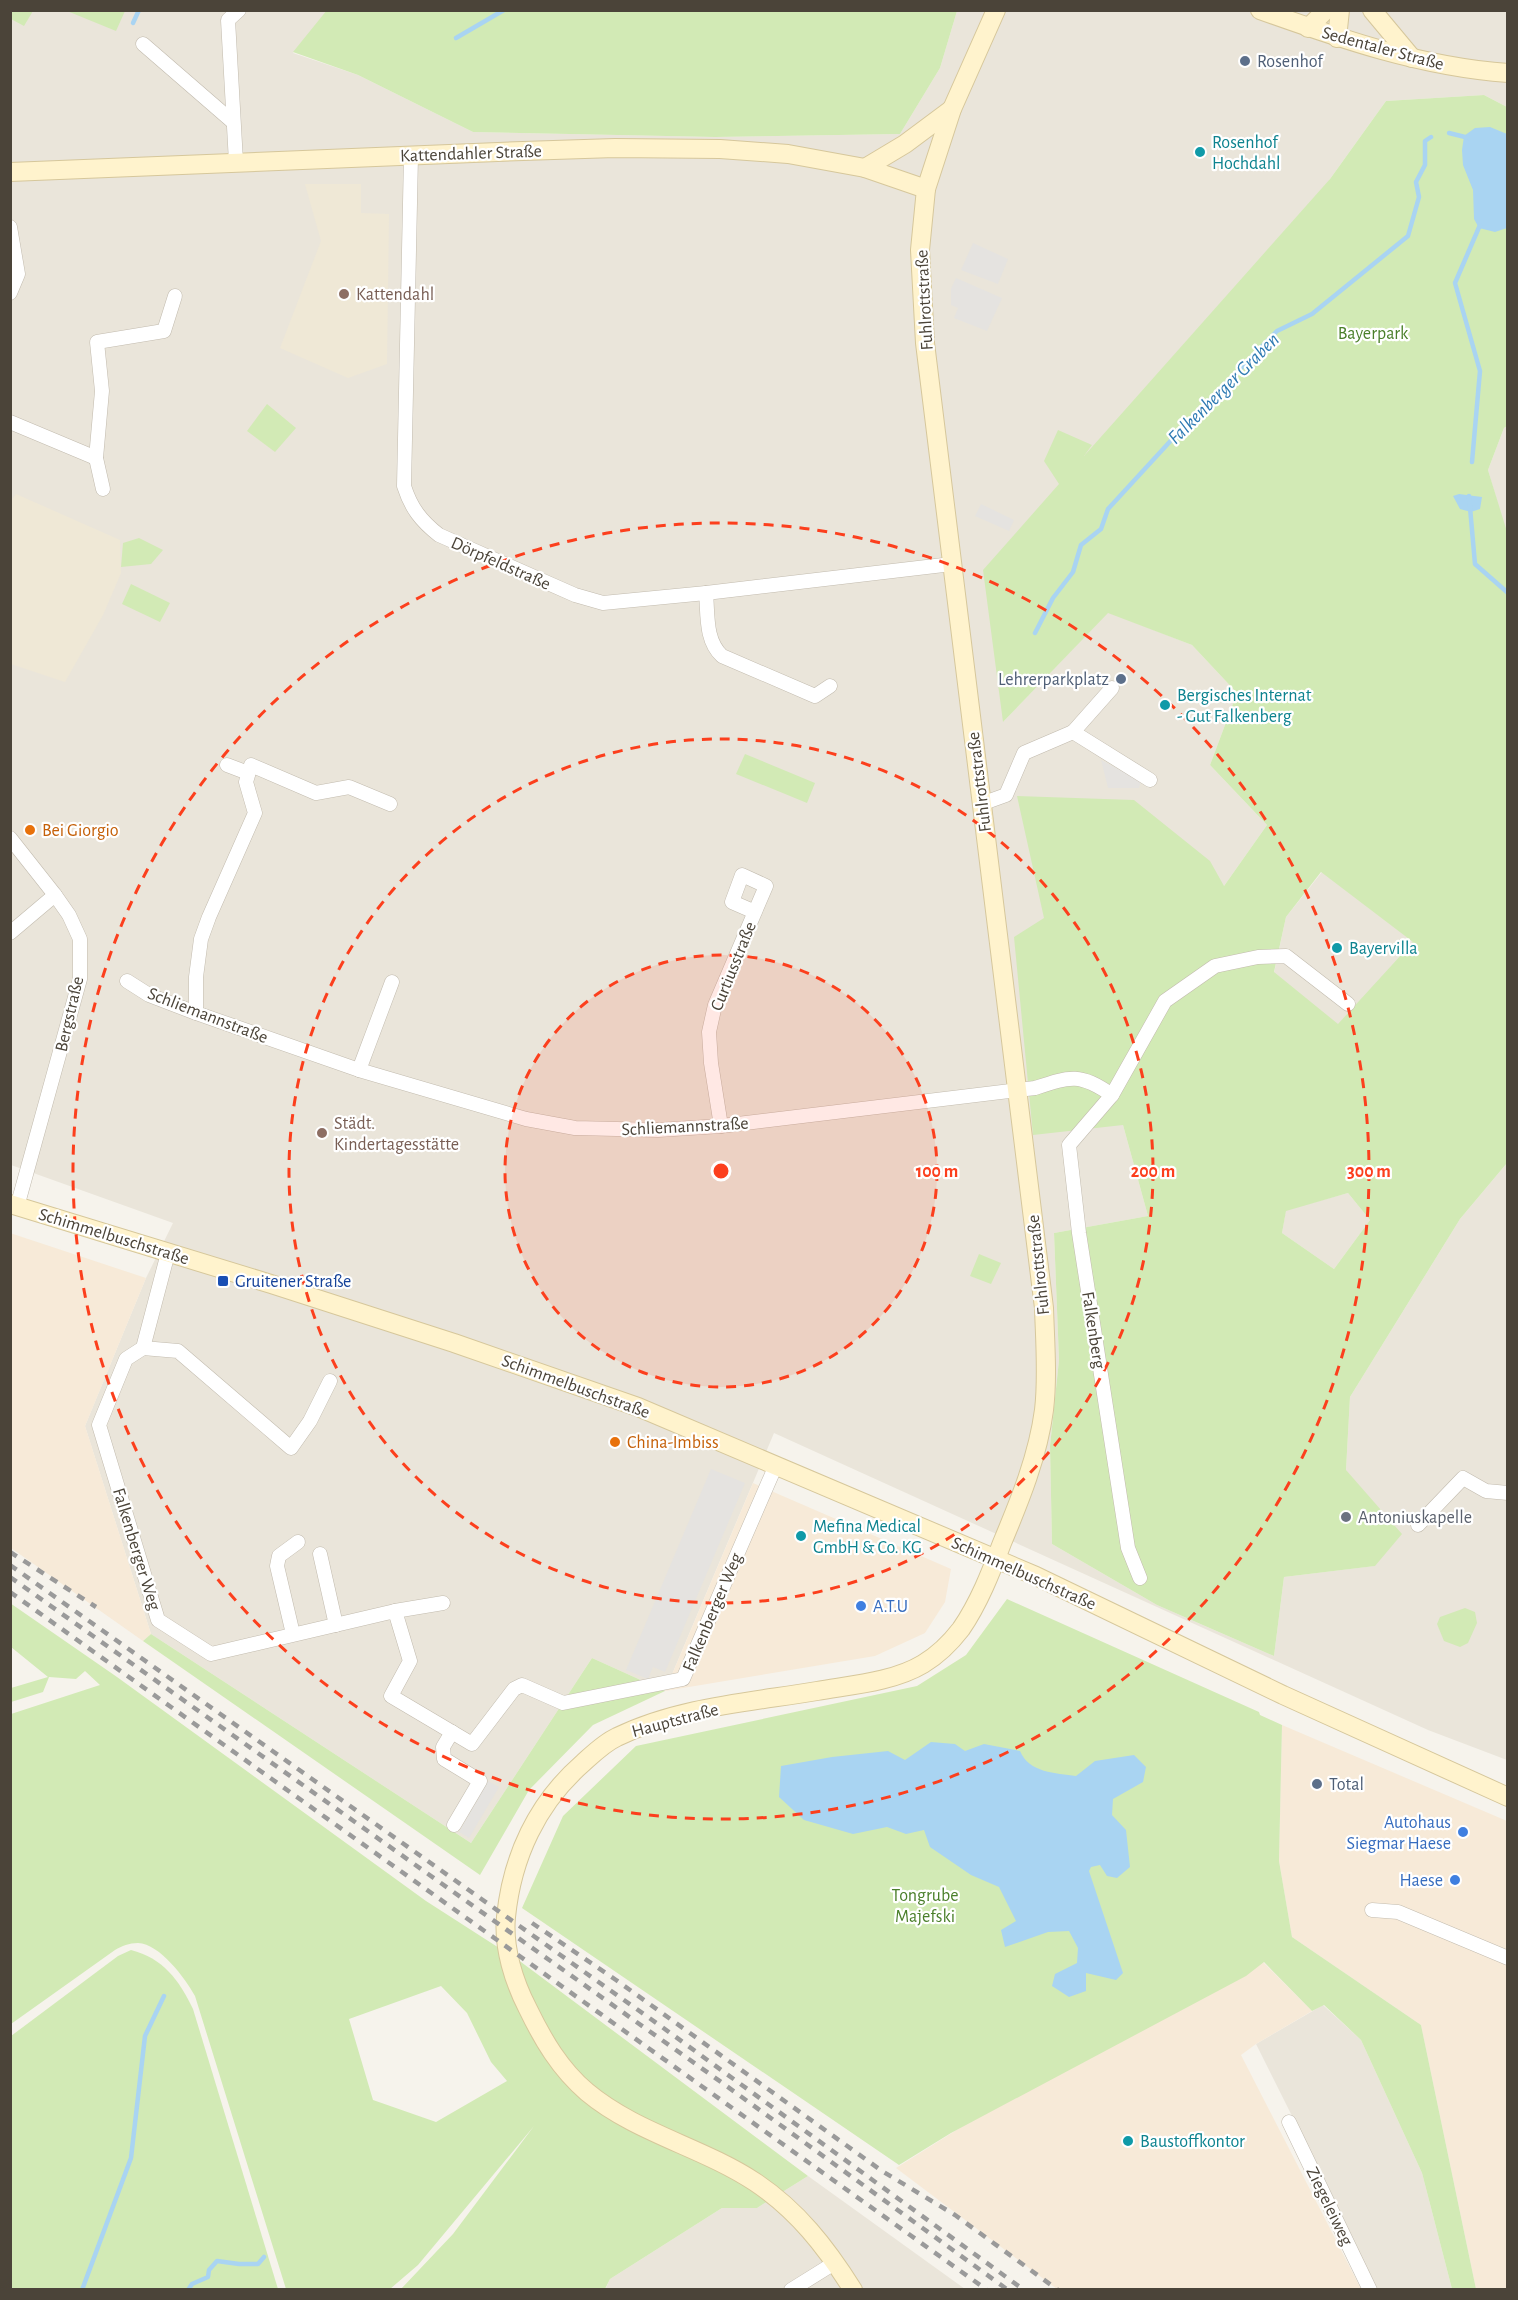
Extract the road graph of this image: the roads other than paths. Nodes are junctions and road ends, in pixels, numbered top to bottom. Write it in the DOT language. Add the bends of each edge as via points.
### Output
graph roads {
  1 [pos="996,10"];
  2 [pos="1260,10"];
  3 [pos="1326,10"];
  4 [pos="1340,10"];
  5 [pos="1372,10"];
  6 [pos="232,14"];
  7 [pos="1308,28"];
  8 [pos="1337,38"];
  9 [pos="143,44"];
  10 [pos="1412,58"];
  11 [pos="1508,73"];
  12 [pos="952,109"];
  13 [pos="233,122"];
  14 [pos="411,156"];
  15 [pos="236,162"];
  16 [pos="865,168"];
  17 [pos="10,172"];
  18 [pos="926,189"];
  19 [pos="10,227"];
  20 [pos="10,292"];
  21 [pos="175,296"];
  22 [pos="10,422"];
  23 [pos="96,458"];
  24 [pos="102,489"];
  25 [pos="952,564"];
  26 [pos="706,593"];
  27 [pos="830,686"];
  28 [pos="1112,688"];
  29 [pos="1073,732"];
  30 [pos="227,765"];
  31 [pos="248,773"];
  32 [pos="1150,780"];
  33 [pos="390,804"];
  34 [pos="981,804"];
  35 [pos="10,838"];
  36 [pos="55,895"];
  37 [pos="755,912"];
  38 [pos="10,933"];
  39 [pos="127,981"];
  40 [pos="392,982"];
  41 [pos="1348,1004"];
  42 [pos="196,1013"];
  43 [pos="359,1070"];
  44 [pos="1018,1090"];
  45 [pos="1112,1095"];
  46 [pos="721,1126"];
  47 [pos="14,1206"];
  48 [pos="168,1253"];
  49 [pos="143,1348"];
  50 [pos="330,1381"];
  51 [pos="776,1465"];
  52 [pos="1508,1493"];
  53 [pos="1418,1526"];
  54 [pos="298,1542"];
  55 [pos="320,1554"];
  56 [pos="996,1559"];
  57 [pos="1140,1578"];
  58 [pos="443,1603"];
  59 [pos="395,1611"];
  60 [pos="336,1625"];
  61 [pos="293,1634"];
  62 [pos="452,1732"];
  63 [pos="1508,1797"];
  64 [pos="454,1826"];
  65 [pos="1372,1910"];
  66 [pos="1508,1958"];
  67 [pos="1289,2122"];
  68 [pos="836,2262"];
  69 [pos="791,2289"];
  70 [pos="853,2289"];
  71 [pos="1370,2289"];
  1 -- 12 [label="street, Fuhlrottstraße"];
  2 -- 7 [label="street, Sedentaler Straße"];
  3 -- 7 [label="street"];
  4 -- 8 [label="street"];
  5 -- 10 [label="street"];
  6 -- 13 [label="street"];
  7 -- 8 [label="street, Sedentaler Straße"];
  8 -- 10 [label="street, Sedentaler Straße"];
  9 -- 13 [label="street"];
  10 -- 11 [label="street, Sedentaler Straße"];
  12 -- 16 [label="street"];
  12 -- 18 [label="street, Fuhlrottstraße"];
  13 -- 15 [label="street"];
  14 -- 15 [label="street, Kattendahler Straße"];
  14 -- 16 [label="street, Kattendahler Straße" via="603,148 720,148 788,154"];
  14 -- 26 [label="street, Dörpfeldstraße" via="403,445 404,486 410,504 439,535 575,595 603,603"];
  15 -- 17 [label="street, Kattendahler Straße"];
  16 -- 18 [label="street, Kattendahler Straße"];
  18 -- 25 [label="street, Fuhlrottstraße" via="920,250 921,297"];
  19 -- 20 [label="street" via="18,274"];
  21 -- 23 [label="street" via="164,331 97,342 102,392"];
  22 -- 23 [label="street"];
  23 -- 24 [label="street"];
  25 -- 26 [label="street, Dörpfeldstraße"];
  25 -- 34 [label="street, Fuhlrottstraße"];
  26 -- 27 [label="street" via="710,639 722,656 815,696"];
  28 -- 29 [label="street"];
  29 -- 32 [label="street"];
  29 -- 34 [label="street" via="1024,753 1006,795"];
  30 -- 31 [label="street"];
  31 -- 33 [label="street" via="251,765 316,793 349,787"];
  31 -- 42 [label="street" via="246,782 255,813 201,939"];
  34 -- 44 [label="street, Fuhlrottstraße"];
  35 -- 36 [label="street, Bergstraße"];
  36 -- 38 [label="street"];
  36 -- 47 [label="street, Bergstraße" via="80,939 80,979"];
  37 -- 46 [label="street, Curtiusstraße" via="715,1005 709,1032"];
  39 -- 42 [label="street, Schliemannstraße" via="149,995"];
  40 -- 43 [label="street"];
  41 -- 45 [label="street, Falkenberg" via="1286,956 1215,966 1164,1001"];
  42 -- 43 [label="street, Schliemannstraße"];
  43 -- 46 [label="street, Schliemannstraße" via="526,1119 575,1128 658,1130"];
  44 -- 45 [label="street" via="1067,1077 1093,1082"];
  44 -- 46 [label="street, Schliemannstraße"];
  44 -- 56 [label="street, Fuhlrottstraße" via="1044,1308 1044,1410 1030,1472"];
  45 -- 57 [label="street, Falkenberg" via="1069,1145 1078,1233 1128,1548"];
  47 -- 48 [label="street, Schimmelbuschstraße"];
  48 -- 49 [label="street"];
  48 -- 51 [label="street, Schimmelbuschstraße" via="454,1343 638,1407"];
  49 -- 50 [label="street" via="178,1351 291,1448"];
  49 -- 61 [label="street, Falkenberger Weg" via="126,1359 99,1425 158,1620 211,1654"];
  51 -- 56 [label="street, Schimmelbuschstraße"];
  51 -- 62 [label="street, Falkenberger Weg" via="683,1680 563,1703 522,1685 514,1689 472,1744"];
  52 -- 53 [label="street" via="1486,1491 1463,1478"];
  54 -- 61 [label="street" via="279,1556 277,1566"];
  55 -- 60 [label="street"];
  56 -- 63 [label="street, Schimmelbuschstraße"];
  56 -- 68 [label="street, Hauptstraße" via="961,1628 923,1664 883,1678 648,1724 613,1739 576,1769 540,1811 511,1886 506,1935 511,1966 524,2002 561,2065 588,2092 620,2113 757,2183 802,2221"];
  58 -- 59 [label="street, Falkenberger Weg"];
  59 -- 60 [label="street, Falkenberger Weg"];
  59 -- 62 [label="street, Falkenberger Weg" via="410,1661 391,1695"];
  60 -- 61 [label="street, Falkenberger Weg"];
  62 -- 64 [label="street" via="443,1747 444,1759 480,1781"];
  65 -- 66 [label="street" via="1398,1912"];
  67 -- 71 [label="street, Ziegeleiweg"];
  68 -- 69 [label="street"];
  68 -- 70 [label="street, Hauptstraße"];
}
